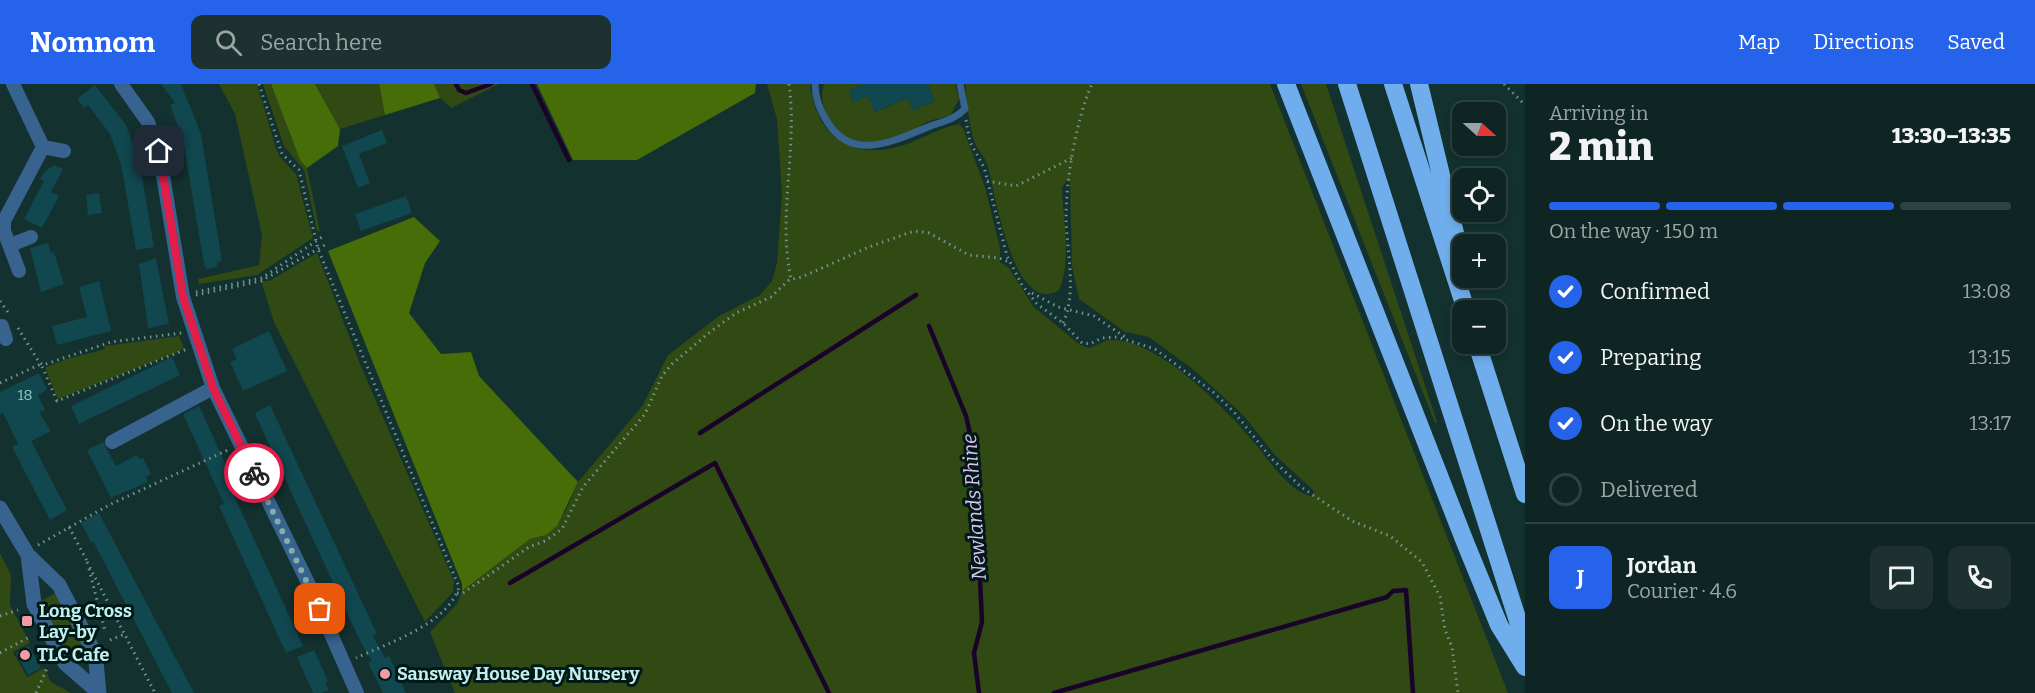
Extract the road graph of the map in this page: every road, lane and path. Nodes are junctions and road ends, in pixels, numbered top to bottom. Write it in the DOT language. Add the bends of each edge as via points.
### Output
graph roads {
  1 [pos="13,84"];
  2 [pos="122,84"];
  3 [pos="259,84"];
  4 [pos="789,84"];
  5 [pos="815,84"];
  6 [pos="960,84"];
  7 [pos="1092,84"];
  8 [pos="1286,84"];
  9 [pos="1347,84"];
  10 [pos="1393,84"];
  11 [pos="1419,84"];
  12 [pos="1503,84"];
  13 [pos="1525,105"];
  14 [pos="965,109"];
  15 [pos="43,147"];
  16 [pos="64,151"];
  17 [pos="1072,158"];
  18 [pos="987,181"];
  19 [pos="1455,234"];
  20 [pos="31,237"];
  21 [pos="322,237"];
  22 [pos="316,240"];
  23 [pos="10,245"];
  24 [pos="325,245"];
  25 [pos="318,249"];
  26 [pos="1011,263"];
  27 [pos="19,271"];
  28 [pos="791,279"];
  29 [pos="1030,293"];
  30 [pos="182,296"];
  31 [pos="1463,300"];
  32 [pos="0,302"];
  33 [pos="1070,309"];
  34 [pos="1063,323"];
  35 [pos="187,331"];
  36 [pos="1128,340"];
  37 [pos="1480,354"];
  38 [pos="1484,354"];
  39 [pos="41,364"];
  40 [pos="0,383"];
  41 [pos="213,388"];
  42 [pos="1500,416"];
  43 [pos="112,442"];
  44 [pos="240,444"];
  45 [pos="1525,494"];
  46 [pos="0,508"];
  47 [pos="69,527"];
  48 [pos="27,553"];
  49 [pos="87,562"];
  50 [pos="457,593"];
  51 [pos="18,610"];
  52 [pos="0,616"];
  53 [pos="105,631"];
  54 [pos="125,634"];
  55 [pos="32,636"];
  56 [pos="110,640"];
  57 [pos="1525,643"];
  58 [pos="0,653"];
  59 [pos="342,664"];
  60 [pos="48,666"];
  61 [pos="1525,667"];
  62 [pos="36,693"];
  63 [pos="99,693"];
  64 [pos="155,693"];
  65 [pos="357,693"];
  66 [pos="1458,693"];
  1 -- 15 [label="street"];
  2 -- 30 [label="street" via="148,122 159,151"];
  3 -- 22 [label="path" via="282,154 299,170"];
  4 -- 28 [label="path" via="792,141 786,257"];
  5 -- 14 [label="lane" via="821,112 829,125 844,140 860,146 882,145 912,136 958,116"];
  6 -- 14 [label="lane"];
  7 -- 17 [label="path"];
  8 -- 61 [label="highway" via="1499,625"];
  9 -- 57 [label="highway"];
  10 -- 31 [label="highway"];
  11 -- 19 [label="highway"];
  12 -- 13 [label="path"];
  14 -- 18 [label="path" via="970,142"];
  15 -- 16 [label="street"];
  15 -- 23 [label="street" via="6,215 4,231"];
  17 -- 18 [label="path" via="1016,186"];
  17 -- 33 [label="path" via="1066,190"];
  18 -- 26 [label="path"];
  20 -- 23 [label="street"];
  21 -- 22 [label="path"];
  22 -- 25 [label="path"];
  22 -- 30 [label="path" via="262,278"];
  23 -- 27 [label="street"];
  24 -- 25 [label="path"];
  25 -- 30 [label="path" via="261,281"];
  25 -- 50 [label="path" via="459,587"];
  26 -- 28 [label="path" via="969,255 929,233 915,231"];
  26 -- 29 [label="path"];
  28 -- 50 [label="path" via="771,297 736,313 683,352 662,376 645,414 583,487 562,529 463,593"];
  29 -- 33 [label="path"];
  29 -- 34 [label="path" via="1037,304"];
  30 -- 35 [label="street"];
  32 -- 39 [label="path"];
  33 -- 34 [label="path"];
  33 -- 36 [label="path" via="1094,316"];
  34 -- 36 [label="path" via="1086,344 1112,337"];
  35 -- 39 [label="path" via="111,342"];
  35 -- 39 [label="path" via="187,348 57,401"];
  35 -- 41 [label="street"];
  36 -- 66 [label="path" via="1155,349 1197,379 1234,412 1271,458 1301,487 1352,521 1390,536 1422,562 1440,597"];
  37 -- 42 [label="highway"];
  38 -- 42 [label="highway"];
  39 -- 40 [label="path"];
  41 -- 43 [label="street"];
  41 -- 44 [label="street"];
  42 -- 45 [label="highway"];
  44 -- 47 [label="path"];
  44 -- 59 [label="street" via="312,591"];
  46 -- 48 [label="street"];
  47 -- 48 [label="path"];
  47 -- 49 [label="path"];
  48 -- 63 [label="street" via="59,585 87,638 96,662"];
  48 -- 63 [label="street" via="34,604 65,663"];
  49 -- 53 [label="path"];
  49 -- 54 [label="path"];
  50 -- 59 [label="path" via="429,624"];
  51 -- 52 [label="path"];
  54 -- 56 [label="path"];
  54 -- 64 [label="path"];
  55 -- 58 [label="path"];
  59 -- 65 [label="street"];
  60 -- 62 [label="path"];
}
